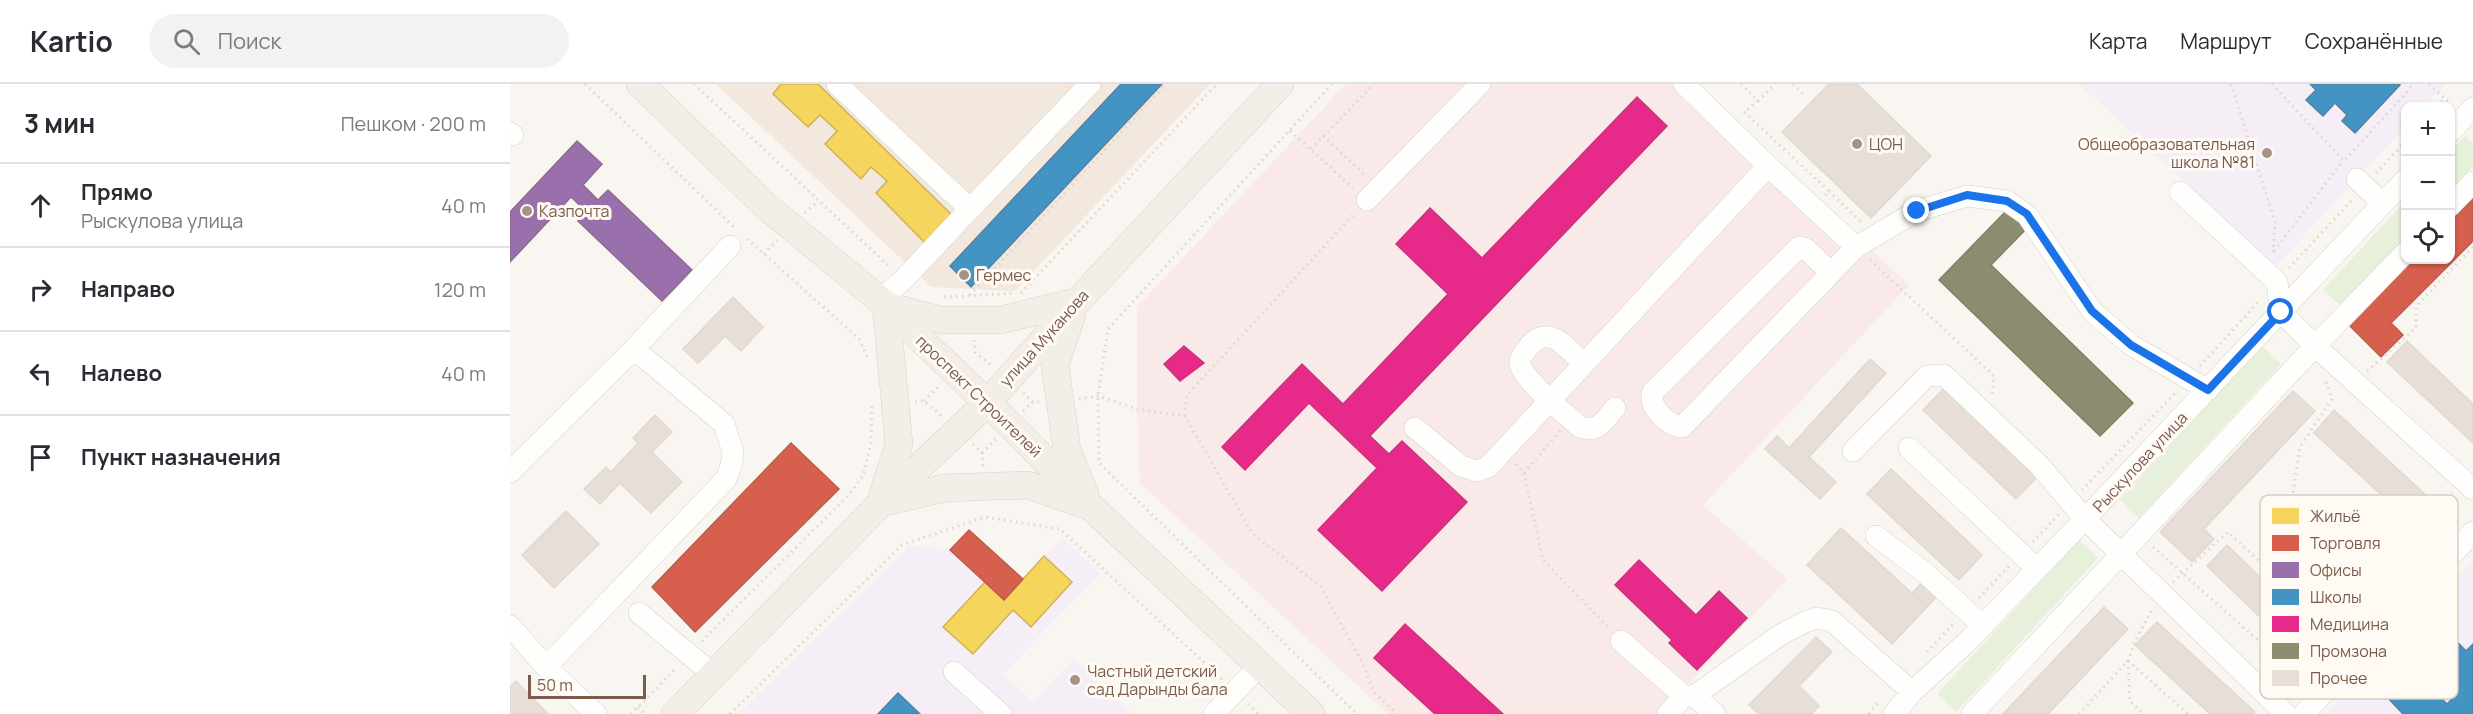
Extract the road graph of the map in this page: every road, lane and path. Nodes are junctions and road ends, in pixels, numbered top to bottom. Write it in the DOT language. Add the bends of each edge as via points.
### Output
graph roads {
  1 [pos="585,84"];
  2 [pos="640,84"];
  3 [pos="837,84"];
  4 [pos="1090,84"];
  5 [pos="1166,84"];
  6 [pos="1280,84"];
  7 [pos="1332,84"];
  8 [pos="1374,84"];
  9 [pos="1480,84"];
  10 [pos="1684,84"];
  11 [pos="1741,84"];
  12 [pos="1775,84"];
  13 [pos="1793,84"];
  14 [pos="2230,84"];
  15 [pos="2272,84"];
  16 [pos="2414,84"];
  17 [pos="2429,84"];
  18 [pos="2437,93"];
  19 [pos="1804,95"];
  20 [pos="2444,99"];
  21 [pos="1758,101"];
  22 [pos="2441,102"];
  23 [pos="2473,108"];
  24 [pos="2455,128"];
  25 [pos="1290,131"];
  26 [pos="1323,136"];
  27 [pos="2401,146"];
  28 [pos="1311,149"];
  29 [pos="2344,161"];
  30 [pos="1768,166"];
  31 [pos="2361,182"];
  32 [pos="2473,182"];
  33 [pos="2401,184"];
  34 [pos="1829,191"];
  35 [pos="2180,192"];
  36 [pos="1372,194"];
  37 [pos="2455,202"];
  38 [pos="2382,203"];
  39 [pos="1813,208"];
  40 [pos="970,209"];
  41 [pos="1875,236"];
  42 [pos="730,246"];
  43 [pos="1856,247"];
  44 [pos="2473,247"];
  45 [pos="2273,252"];
  46 [pos="2401,257"];
  47 [pos="2273,258"];
  48 [pos="1830,272"];
  49 [pos="2277,282"];
  50 [pos="1078,301"];
  51 [pos="883,303"];
  52 [pos="2281,312"];
  53 [pos="970,320"];
  54 [pos="2314,346"];
  55 [pos="634,349"];
  56 [pos="870,363"];
  57 [pos="1584,364"];
  58 [pos="2325,378"];
  59 [pos="2188,379"];
  60 [pos="1007,380"];
  61 [pos="2354,382"];
  62 [pos="2208,390"];
  63 [pos="873,393"];
  64 [pos="1098,396"];
  65 [pos="1059,401"];
  66 [pos="1551,401"];
  67 [pos="1033,402"];
  68 [pos="987,403"];
  69 [pos="1615,408"];
  70 [pos="1185,416"];
  71 [pos="1989,418"];
  72 [pos="1570,419"];
  73 [pos="1010,425"];
  74 [pos="1414,428"];
  75 [pos="1909,448"];
  76 [pos="1853,451"];
  77 [pos="982,453"];
  78 [pos="511,467"];
  79 [pos="2470,486"];
  80 [pos="2293,495"];
  81 [pos="2457,495"];
  82 [pos="2071,502"];
  83 [pos="880,504"];
  84 [pos="1090,506"];
  85 [pos="2085,519"];
  86 [pos="2473,532"];
  87 [pos="1876,536"];
  88 [pos="2121,553"];
  89 [pos="2458,555"];
  90 [pos="2260,562"];
  91 [pos="2037,569"];
  92 [pos="2182,573"];
  93 [pos="2161,592"];
  94 [pos="639,613"];
  95 [pos="1982,625"];
  96 [pos="510,626"];
  97 [pos="1621,641"];
  98 [pos="2260,642"];
  99 [pos="689,654"];
  100 [pos="2128,661"];
  101 [pos="1259,666"];
  102 [pos="546,667"];
  103 [pos="954,672"];
  104 [pos="714,675"];
  105 [pos="2260,689"];
  106 [pos="1235,692"];
  107 [pos="1912,692"];
  108 [pos="1689,696"];
  109 [pos="2271,699"];
  110 [pos="2319,699"];
  111 [pos="638,707"];
  112 [pos="1888,707"];
  113 [pos="596,714"];
  114 [pos="631,714"];
  115 [pos="645,714"];
  116 [pos="675,714"];
  117 [pos="730,714"];
  118 [pos="1001,714"];
  119 [pos="1214,714"];
  120 [pos="1311,714"];
  121 [pos="1358,714"];
  122 [pos="1397,714"];
  123 [pos="1668,714"];
  124 [pos="1715,714"];
  125 [pos="1869,714"];
  126 [pos="1972,714"];
  127 [pos="2079,714"];
  128 [pos="2143,714"];
  129 [pos="2188,714"];
  130 [pos="2286,714"];
  131 [pos="2304,714"];
  1 -- 56 [label="path" via="741,234 859,339"];
  2 -- 51 [label="main road, проспект Строителей" via="767,207"];
  3 -- 40 [label="street"];
  4 -- 40 [label="street"];
  5 -- 53 [label="path" via="969,296"];
  6 -- 50 [label="main road, улица Муканова"];
  7 -- 25 [label="path"];
  8 -- 26 [label="path"];
  9 -- 36 [label="street"];
  10 -- 30 [label="street"];
  11 -- 21 [label="path"];
  12 -- 21 [label="path"];
  13 -- 19 [label="path"];
  14 -- 45 [label="path" via="2275,222"];
  15 -- 29 [label="path"];
  16 -- 29 [label="path"];
  17 -- 18 [label="path"];
  20 -- 22 [label="path"];
  21 -- 34 [label="path" via="1744,112"];
  23 -- 24 [label="street"];
  25 -- 28 [label="path"];
  25 -- 64 [label="path" via="1108,329"];
  26 -- 28 [label="path"];
  26 -- 36 [label="path"];
  27 -- 31 [label="path"];
  28 -- 36 [label="path"];
  29 -- 45 [label="path"];
  30 -- 39 [label="street"];
  30 -- 57 [label="street"];
  31 -- 38 [label="street"];
  31 -- 49 [label="path"];
  32 -- 37 [label="street"];
  33 -- 38 [label="street, Рыскулова улица"];
  34 -- 39 [label="path"];
  34 -- 41 [label="path"];
  35 -- 49 [label="street"];
  36 -- 70 [label="path" via="1187,394"];
  38 -- 52 [label="street, Рыскулова улица"];
  39 -- 43 [label="street"];
  40 -- 51 [label="street"];
  41 -- 43 [label="street"];
  41 -- 59 [label="street" via="1917,211 1967,195 2007,201 2027,214 2092,311 2131,345"];
  42 -- 55 [label="street"];
  43 -- 48 [label="street"];
  43 -- 71 [label="path" via="1994,376"];
  44 -- 61 [label="path" via="2416,306 2416,328"];
  45 -- 47 [label="path"];
  46 -- 54 [label="street"];
  48 -- 48 [label="street" via="1682,427 1669,423 1652,404 1653,392 1799,247 1806,248"];
  49 -- 52 [label="street"];
  49 -- 59 [label="path"];
  50 -- 53 [label="main road" via="1001,320"];
  50 -- 60 [label="main road, улица Муканова"];
  50 -- 65 [label="main road" via="1055,365"];
  51 -- 53 [label="main road" via="942,320"];
  51 -- 68 [label="main road, проспект Строителей"];
  51 -- 83 [label="main road" via="899,444"];
  52 -- 54 [label="street"];
  52 -- 62 [label="street, Рыскулова улица"];
  53 -- 60 [label="path" via="975,352"];
  54 -- 61 [label="street"];
  54 -- 88 [label="street"];
  55 -- 78 [label="street"];
  55 -- 102 [label="street" via="724,424 733,452 731,466 726,479"];
  57 -- 66 [label="street"];
  57 -- 66 [label="street" via="1549,336 1532,341 1521,356 1521,368"];
  58 -- 80 [label="path" via="2331,399 2301,447"];
  59 -- 62 [label="street"];
  59 -- 82 [label="path"];
  60 -- 67 [label="path"];
  60 -- 68 [label="main road, улица Муканова"];
  61 -- 79 [label="street"];
  62 -- 85 [label="street, Рыскулова улица"];
  63 -- 99 [label="path" via="871,443 863,476 848,496"];
  64 -- 65 [label="path"];
  64 -- 70 [label="path" via="1137,409"];
  64 -- 121 [label="path" via="1099,463"];
  65 -- 67 [label="path"];
  65 -- 84 [label="main road" via="1067,450"];
  66 -- 72 [label="street"];
  66 -- 74 [label="street" via="1488,467 1478,471 1461,466"];
  67 -- 73 [label="path"];
  68 -- 73 [label="main road, проспект Строителей"];
  68 -- 83 [label="main road, улица Муканова"];
  69 -- 72 [label="street" via="1589,430"];
  70 -- 122 [label="path" via="1252,533 1321,587 1374,692"];
  71 -- 76 [label="street" via="1944,375 1927,376"];
  71 -- 82 [label="street"];
  72 -- 97 [label="path" via="1524,473 1543,560"];
  73 -- 77 [label="path"];
  73 -- 84 [label="main road, проспект Строителей"];
  75 -- 91 [label="street"];
  79 -- 81 [label="path"];
  82 -- 85 [label="street"];
  83 -- 84 [label="main road" via="945,488 1028,485"];
  83 -- 104 [label="main road, улица Муканова"];
  84 -- 101 [label="main road, проспект Строителей"];
  85 -- 88 [label="street"];
  85 -- 91 [label="street, Рыскулова улица"];
  86 -- 89 [label="street"];
  87 -- 95 [label="street" via="1924,572"];
  88 -- 93 [label="street"];
  88 -- 126 [label="street"];
  90 -- 92 [label="path" via="2228,532"];
  91 -- 95 [label="street, Рыскулова улица"];
  92 -- 93 [label="path"];
  92 -- 98 [label="path"];
  93 -- 100 [label="path"];
  93 -- 105 [label="street"];
  94 -- 99 [label="street"];
  95 -- 107 [label="street, Рыскулова улица"];
  96 -- 102 [label="street"];
  97 -- 108 [label="street"];
  99 -- 104 [label="street"];
  99 -- 111 [label="path"];
  100 -- 127 [label="path"];
  100 -- 128 [label="path" via="2130,701"];
  100 -- 129 [label="path"];
  101 -- 106 [label="street"];
  101 -- 120 [label="main road, проспект Строителей"];
  102 -- 113 [label="street"];
  103 -- 118 [label="street"];
  104 -- 116 [label="main road, улица Муканова"];
  106 -- 117 [label="path" via="1060,530 985,516 902,544"];
  106 -- 119 [label="street"];
  107 -- 108 [label="street" via="1832,621 1818,618 1780,635"];
  107 -- 112 [label="street, Рыскулова улица"];
  108 -- 123 [label="street"];
  108 -- 124 [label="street"];
  109 -- 130 [label="street"];
  110 -- 131 [label="street"];
  111 -- 114 [label="path"];
  111 -- 115 [label="path"];
  112 -- 125 [label="path"];
}
